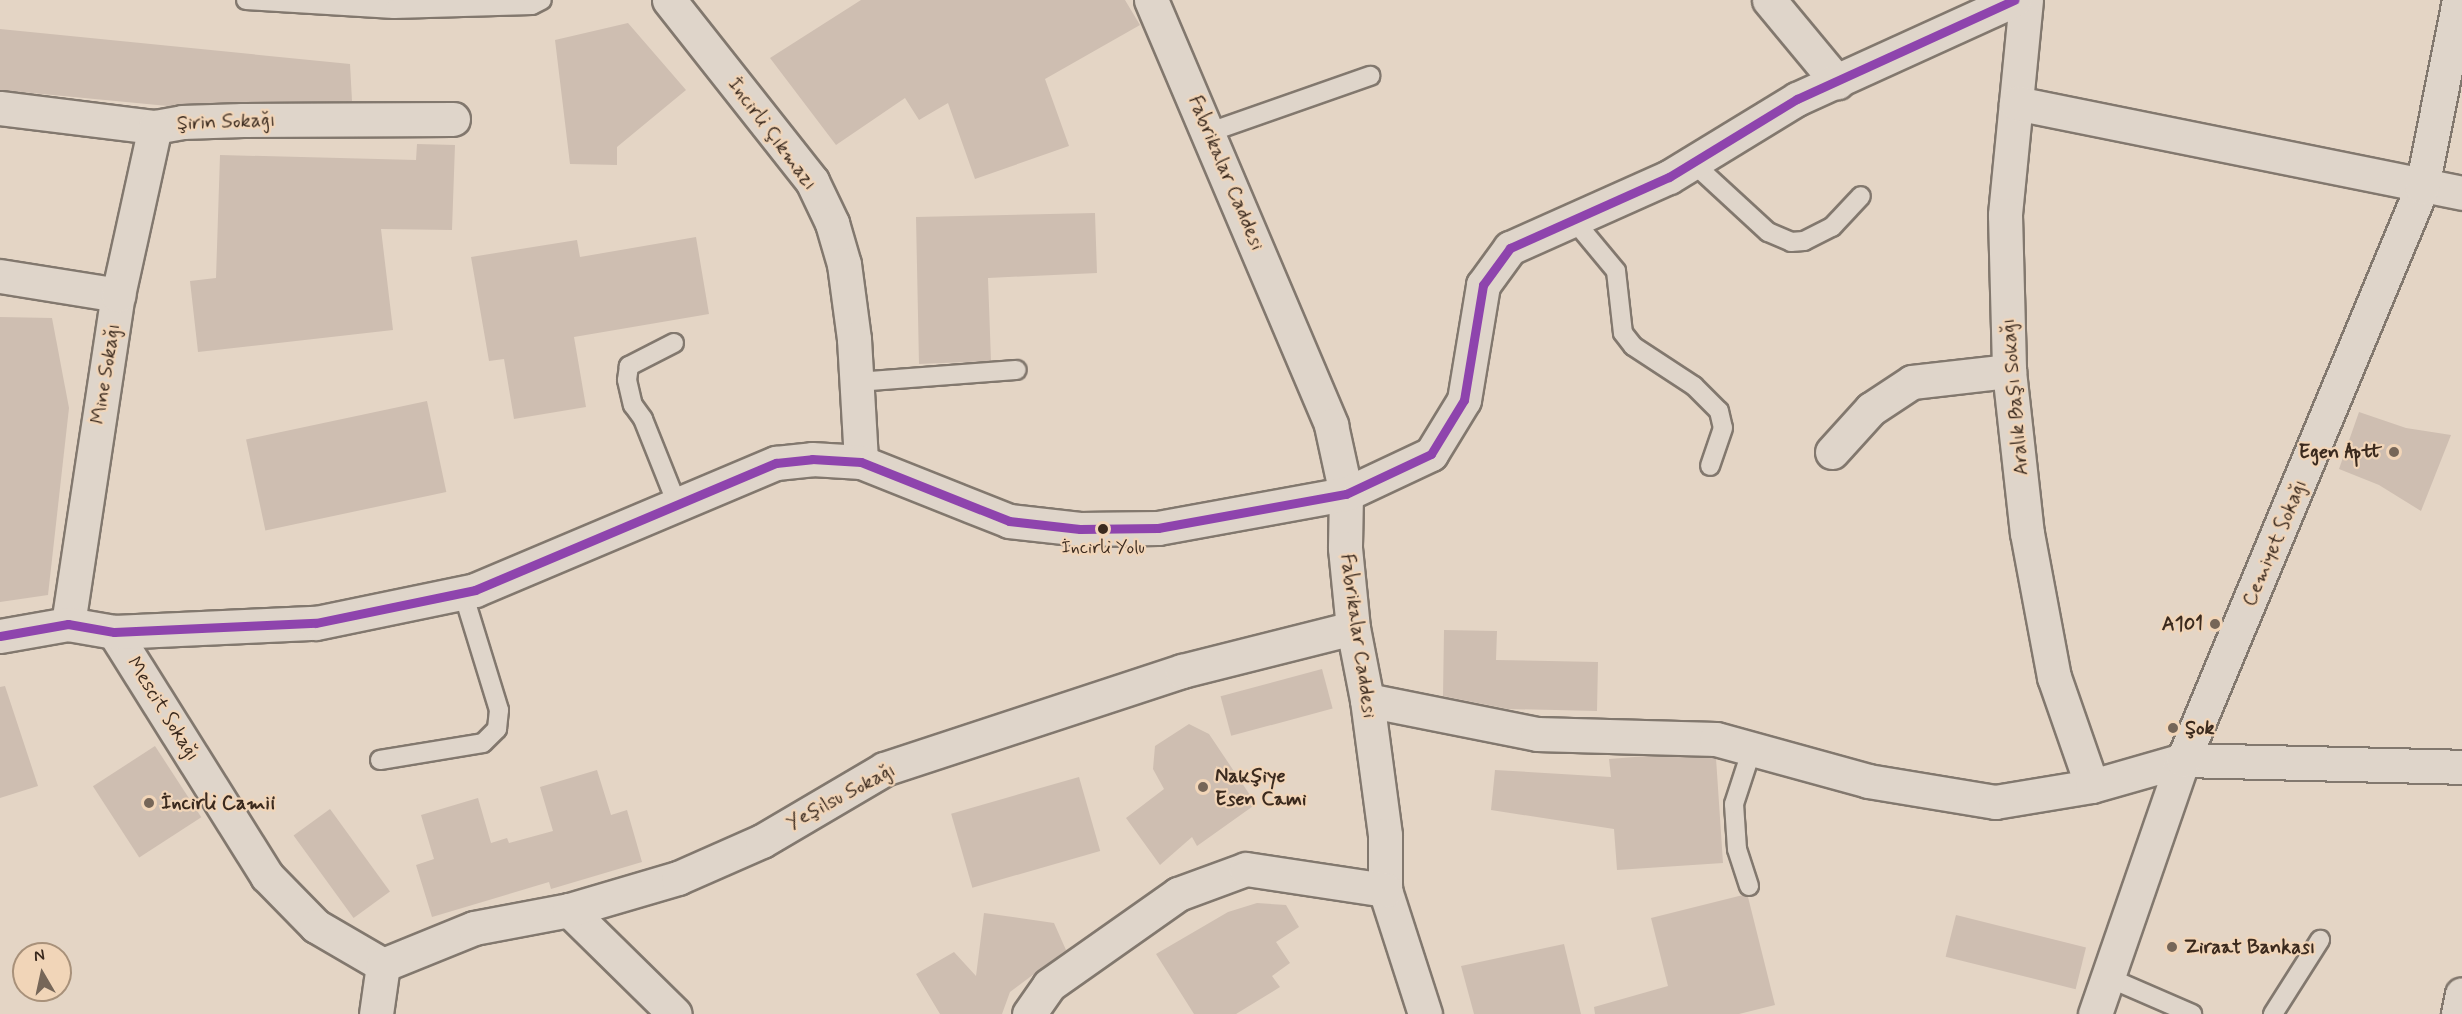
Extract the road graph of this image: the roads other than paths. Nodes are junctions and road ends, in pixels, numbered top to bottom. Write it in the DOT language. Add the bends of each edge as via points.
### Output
graph roads {
  1 [pos="246,0"];
  2 [pos="542,0"];
  3 [pos="669,0"];
  4 [pos="1151,0"];
  5 [pos="1769,0"];
  6 [pos="2014,0"];
  7 [pos="2026,0"];
  8 [pos="2459,0"];
  9 [pos="1370,76"];
  10 [pos="1837,82"];
  11 [pos="2016,104"];
  12 [pos="0,108"];
  13 [pos="453,119"];
  14 [pos="155,127"];
  15 [pos="1210,132"];
  16 [pos="1693,163"];
  17 [pos="2422,187"];
  18 [pos="2462,193"];
  19 [pos="1861,196"];
  20 [pos="1572,218"];
  21 [pos="0,276"];
  22 [pos="118,295"];
  23 [pos="674,343"];
  24 [pos="1017,370"];
  25 [pos="2009,371"];
  26 [pos="856,382"];
  27 [pos="1832,452"];
  28 [pos="861,462"];
  29 [pos="1710,466"];
  30 [pos="1346,494"];
  31 [pos="677,504"];
  32 [pos="463,593"];
  33 [pos="69,624"];
  34 [pos="1353,628"];
  35 [pos="114,632"];
  36 [pos="0,636"];
  37 [pos="1367,700"];
  38 [pos="1752,749"];
  39 [pos="381,760"];
  40 [pos="2183,760"];
  41 [pos="2462,766"];
  42 [pos="2092,786"];
  43 [pos="1749,886"];
  44 [pos="1385,890"];
  45 [pos="569,910"];
  46 [pos="2320,940"];
  47 [pos="382,965"];
  48 [pos="2107,978"];
  49 [pos="2462,994"];
  50 [pos="376,1014"];
  51 [pos="675,1014"];
  52 [pos="1029,1014"];
  53 [pos="1425,1014"];
  54 [pos="2095,1014"];
  55 [pos="2192,1014"];
  56 [pos="2273,1014"];
  57 [pos="2458,1014"];
  1 -- 2 [label="lane" via="394,9 532,4"];
  3 -- 26 [label="street, İncirli Çıkmazı" via="812,181 832,223 844,264"];
  4 -- 15 [label="street, Fabrikalar Caddesi"];
  5 -- 10 [label="street"];
  6 -- 10 [label="street"];
  7 -- 11 [label="street, Aralık Başı Sokağı"];
  8 -- 17 [label="street, Cemiyet Sokağı"];
  9 -- 15 [label="lane"];
  10 -- 16 [label="street" via="1797,99"];
  11 -- 17 [label="street"];
  11 -- 25 [label="street, Aralık Başı Sokağı" via="2006,215"];
  12 -- 14 [label="street, Şirin Sokağı"];
  13 -- 14 [label="street, Şirin Sokağı" via="223,120"];
  14 -- 22 [label="street, Mine Sokağı"];
  15 -- 30 [label="street, Fabrikalar Caddesi" via="1330,425"];
  16 -- 19 [label="lane" via="1768,232 1791,242 1804,241 1832,227"];
  16 -- 20 [label="street"];
  17 -- 18 [label="street"];
  17 -- 40 [label="street, Cemiyet Sokağı"];
  20 -- 29 [label="lane" via="1616,271 1623,333 1633,346 1694,386 1719,411 1723,428"];
  20 -- 30 [label="street" via="1510,248 1483,285 1464,400 1431,454"];
  21 -- 22 [label="street"];
  22 -- 33 [label="street, Mine Sokağı"];
  23 -- 31 [label="lane" via="629,366 627,380 633,405 643,419"];
  24 -- 26 [label="lane"];
  25 -- 27 [label="street" via="1912,382 1871,409"];
  25 -- 42 [label="street, Aralık Başı Sokağı" via="2027,533 2054,677"];
  26 -- 28 [label="street, İncirli Çıkmazı"];
  28 -- 30 [label="street" via="1009,521 1080,529 1158,528"];
  28 -- 31 [label="street" via="812,459 776,463"];
  30 -- 34 [label="street, Fabrikalar Caddesi" via="1345,548"];
  31 -- 32 [label="street"];
  32 -- 35 [label="street" via="316,623"];
  32 -- 39 [label="lane" via="499,710 497,729 483,743"];
  33 -- 35 [label="street"];
  33 -- 36 [label="street"];
  34 -- 37 [label="street, Fabrikalar Caddesi"];
  34 -- 45 [label="street, Yeşilsu Sokağı" via="1182,671 884,770 751,845 678,878"];
  35 -- 47 [label="street, Mescit Sokağı" via="267,876 316,926"];
  37 -- 38 [label="street" via="1537,734 1716,739"];
  37 -- 44 [label="street, Fabrikalar Caddesi" via="1385,835"];
  38 -- 42 [label="street" via="1868,781 1995,802"];
  38 -- 43 [label="lane" via="1734,804 1737,849"];
  40 -- 41 [label="street"];
  40 -- 42 [label="street"];
  40 -- 48 [label="street, Cemiyet Sokağı"];
  44 -- 52 [label="street" via="1246,869 1178,894 1049,985"];
  44 -- 53 [label="street, Fabrikalar Caddesi"];
  45 -- 47 [label="street, Yeşilsu Sokağı" via="474,928"];
  45 -- 51 [label="street"];
  46 -- 56 [label="lane"];
  47 -- 50 [label="street"];
  48 -- 54 [label="street, Cemiyet Sokağı"];
  48 -- 55 [label="lane"];
  49 -- 57 [label="street"];
}
